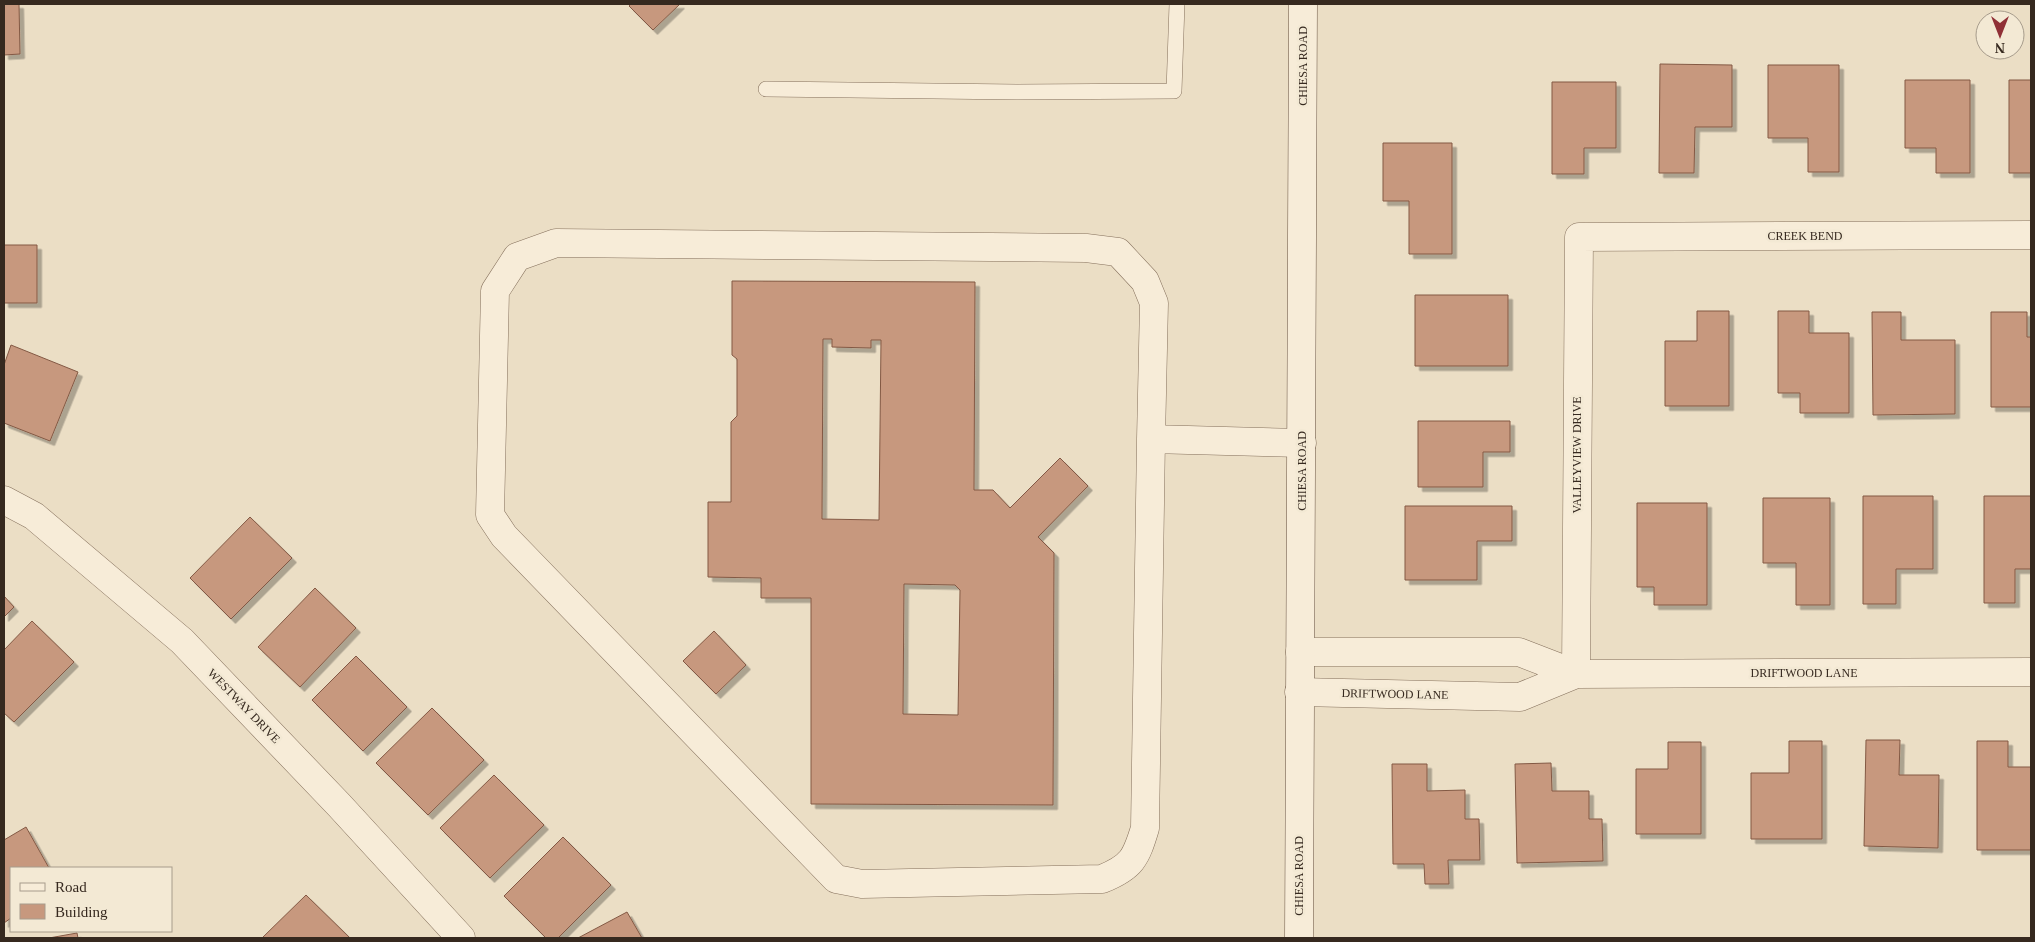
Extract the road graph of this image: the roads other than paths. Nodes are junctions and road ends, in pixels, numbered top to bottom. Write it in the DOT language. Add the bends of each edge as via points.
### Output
graph roads {
  1 [pos="1177,4"];
  2 [pos="1303,4"];
  3 [pos="766,89"];
  4 [pos="2031,234"];
  5 [pos="1579,237"];
  6 [pos="1151,439"];
  7 [pos="1302,443"];
  8 [pos="4,500"];
  9 [pos="1300,652"];
  10 [pos="2031,672"];
  11 [pos="1576,674"];
  12 [pos="1299,692"];
  13 [pos="461,938"];
  14 [pos="1299,938"];
  1 -- 3 [label="lane" via="1174,91"];
  2 -- 7 [label="street, CHIESA ROAD"];
  4 -- 5 [label="street, CREEK BEND"];
  5 -- 11 [label="street, VALLEYVIEW DRIVE"];
  6 -- 6 [label="street" via="1154,302 1145,281 1118,252 1086,248 556,243 516,257 495,291 490,515 504,536 836,879 862,884 1102,879 1122,871 1137,853 1145,828"];
  6 -- 7 [label="street"];
  7 -- 9 [label="street, CHIESA ROAD"];
  8 -- 13 [label="street, WESTWAY DRIVE" via="34,516 182,641"];
  9 -- 11 [label="street, DRIFTWOOD LANE" via="1519,652"];
  9 -- 12 [label="street, CHIESA ROAD"];
  10 -- 11 [label="street, DRIFTWOOD LANE"];
  11 -- 12 [label="street, DRIFTWOOD LANE" via="1520,697"];
  12 -- 14 [label="street, CHIESA ROAD"];
}
